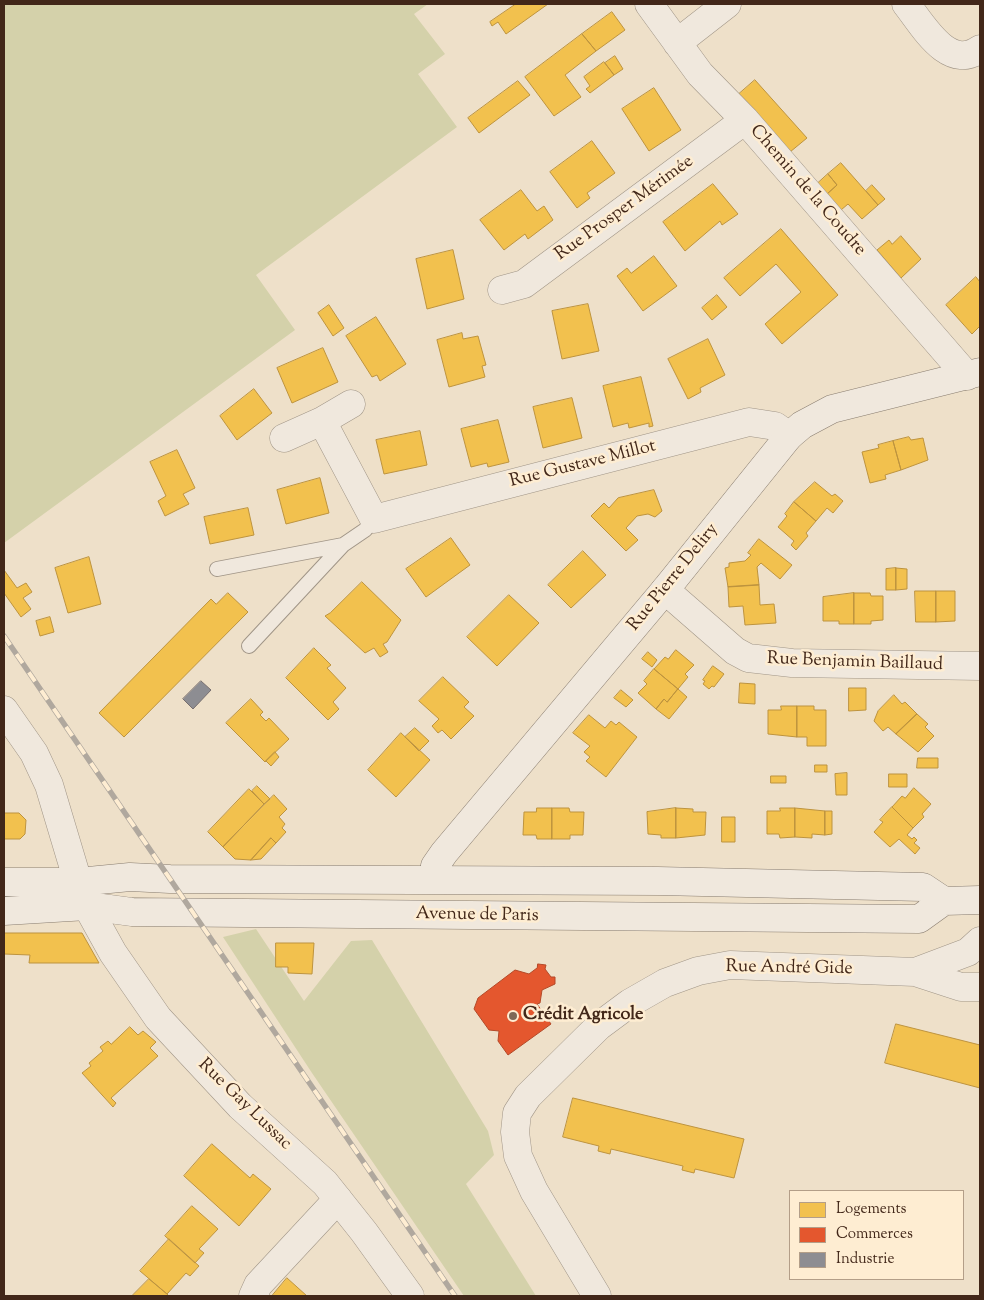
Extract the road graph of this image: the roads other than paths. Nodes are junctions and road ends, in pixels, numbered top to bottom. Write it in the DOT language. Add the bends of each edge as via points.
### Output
graph roads {
  1 [pos="650,4"];
  2 [pos="727,4"];
  3 [pos="906,4"];
  4 [pos="677,43"];
  5 [pos="980,49"];
  6 [pos="745,120"];
  7 [pos="502,290"];
  8 [pos="974,374"];
  9 [pos="351,404"];
  10 [pos="322,421"];
  11 [pos="789,436"];
  12 [pos="284,438"];
  13 [pos="374,518"];
  14 [pos="343,545"];
  15 [pos="217,570"];
  16 [pos="665,590"];
  17 [pos="250,646"];
  18 [pos="980,666"];
  19 [pos="4,710"];
  20 [pos="433,879"];
  21 [pos="4,882"];
  22 [pos="83,894"];
  23 [pos="980,900"];
  24 [pos="944,901"];
  25 [pos="4,911"];
  26 [pos="980,941"];
  27 [pos="915,972"];
  28 [pos="980,987"];
  29 [pos="338,1199"];
  30 [pos="253,1296"];
  31 [pos="410,1296"];
  32 [pos="597,1296"];
  1 -- 4 [label="street, Chemin de la Coudre"];
  2 -- 4 [label="street"];
  3 -- 5 [label="street" via="942,48 957,56"];
  4 -- 6 [label="street, Chemin de la Coudre" via="700,74"];
  6 -- 7 [label="street, Rue Prosper Mérimée" via="524,284"];
  6 -- 8 [label="street, Chemin de la Coudre"];
  8 -- 11 [label="street, Rue Pierre Deliry" via="832,409"];
  9 -- 10 [label="street"];
  10 -- 12 [label="street"];
  10 -- 13 [label="street"];
  11 -- 13 [label="street, Rue Gustave Millot" via="775,426 749,422"];
  11 -- 16 [label="street, Rue Pierre Deliry"];
  13 -- 14 [label="lane" via="365,530"];
  14 -- 15 [label="lane"];
  14 -- 17 [label="lane"];
  16 -- 18 [label="street, Rue Benjamin Baillaud" via="735,652 748,658 792,663"];
  16 -- 20 [label="street, Rue Pierre Deliry" via="444,853 435,866"];
  19 -- 22 [label="street, Rue Gay Lussac" via="34,753 49,785"];
  20 -- 22 [label="street, Avenue de Paris" via="130,877"];
  20 -- 24 [label="street, Avenue de Paris" via="923,886"];
  21 -- 22 [label="street, Avenue de Paris"];
  22 -- 24 [label="street, Avenue de Paris" via="132,912 919,919"];
  22 -- 25 [label="street, Avenue de Paris"];
  22 -- 29 [label="street, Rue Gay Lussac" via="113,953 158,1018 240,1106 299,1158"];
  23 -- 24 [label="street"];
  26 -- 27 [label="street, Rue André Gide" via="968,952"];
  27 -- 28 [label="street" via="961,987"];
  27 -- 32 [label="street, Rue André Gide" via="730,964 698,971 630,1002 599,1026 528,1096 517,1113 518,1156 534,1191"];
  29 -- 30 [label="street" via="258,1285"];
  29 -- 31 [label="street, Rue Gay Lussac"];
}
